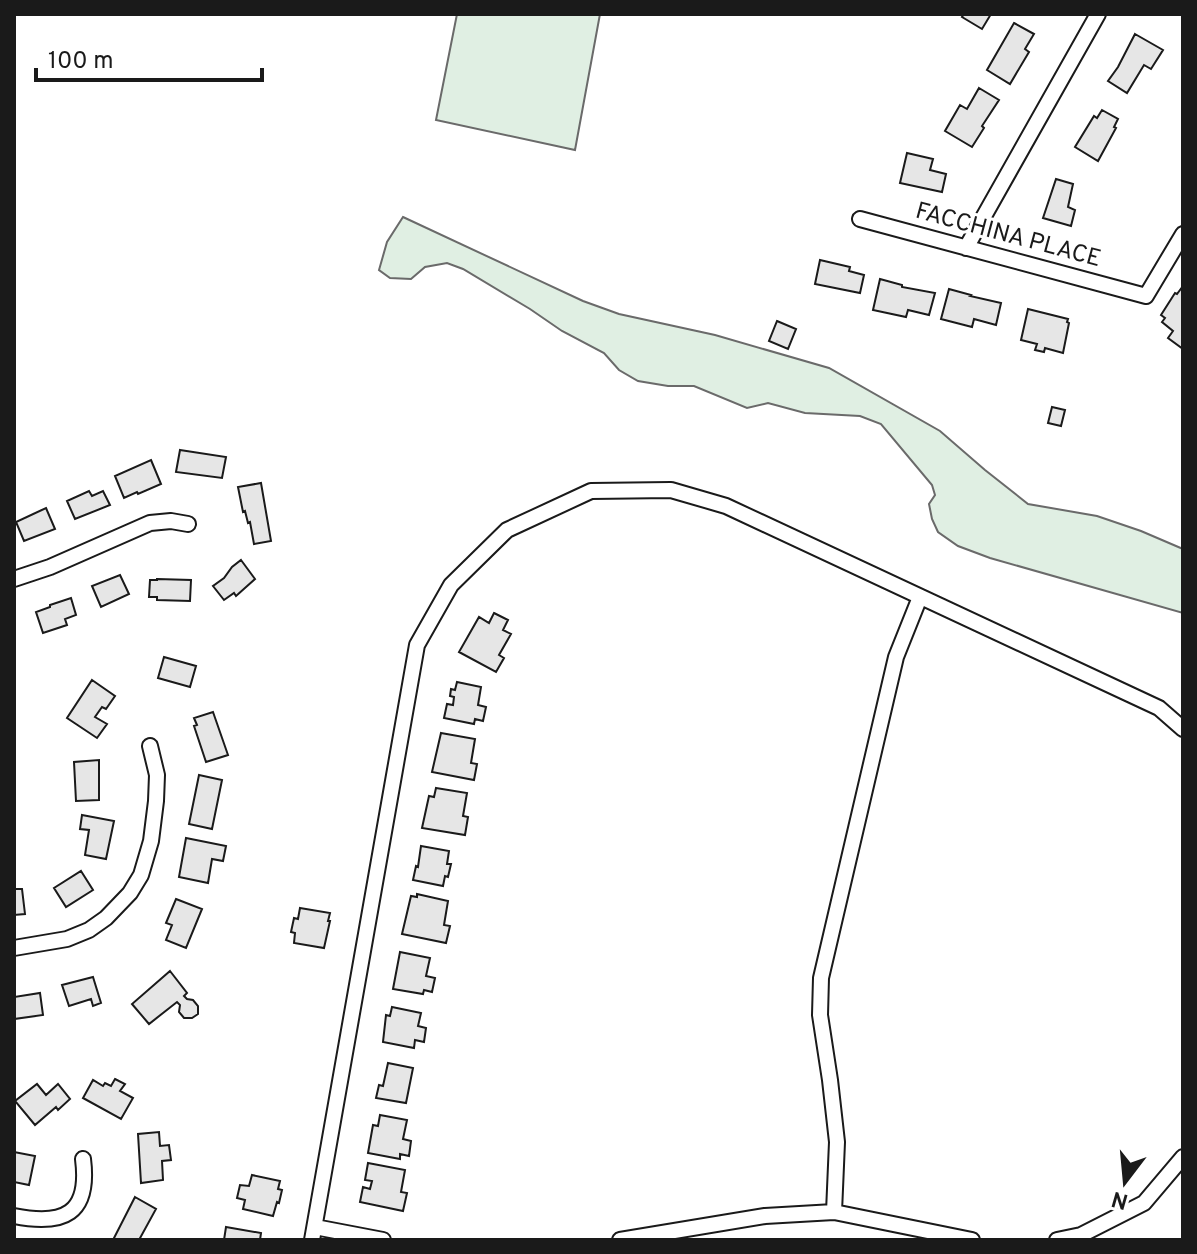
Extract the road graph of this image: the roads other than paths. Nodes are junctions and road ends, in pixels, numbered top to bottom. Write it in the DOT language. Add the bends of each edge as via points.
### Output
graph roads {
  1 [pos="1098,14"];
  2 [pos="860,219"];
  3 [pos="1183,234"];
  4 [pos="966,248"];
  5 [pos="188,524"];
  6 [pos="14,579"];
  7 [pos="920,597"];
  8 [pos="1183,729"];
  9 [pos="150,746"];
  10 [pos="14,948"];
  11 [pos="1183,1157"];
  12 [pos="83,1159"];
  13 [pos="834,1212"];
  14 [pos="14,1216"];
  15 [pos="314,1234"];
  16 [pos="383,1240"];
  17 [pos="620,1240"];
  18 [pos="972,1240"];
  19 [pos="1057,1240"];
  1 -- 4 [label="street"];
  2 -- 4 [label="street, FACCHINA PLACE"];
  3 -- 4 [label="street, FACCHINA PLACE" via="1146,296"];
  5 -- 6 [label="street" via="150,523"];
  7 -- 8 [label="street" via="1159,708"];
  7 -- 13 [label="street" via="896,657 821,978 820,1015 837,1142"];
  7 -- 15 [label="street" via="726,506 671,490 591,491 507,530 451,585 417,645"];
  9 -- 10 [label="street" via="157,775 152,833 141,875 130,893 89,930"];
  11 -- 19 [label="street" via="1144,1203 1081,1235"];
  12 -- 14 [label="street" via="84,1184 75,1209 55,1219"];
  13 -- 17 [label="street" via="765,1216"];
  13 -- 18 [label="street"];
  15 -- 16 [label="street"];
}
